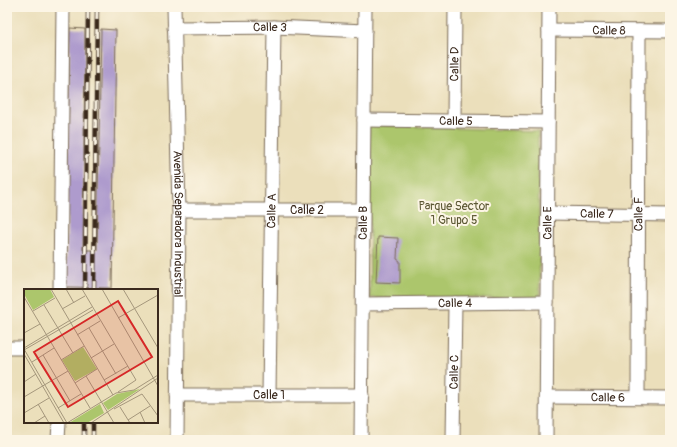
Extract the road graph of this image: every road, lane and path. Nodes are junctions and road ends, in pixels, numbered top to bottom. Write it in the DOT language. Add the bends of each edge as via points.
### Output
graph roads {
  1 [pos="63,7"];
  2 [pos="174,7"];
  3 [pos="365,7"];
  4 [pos="455,7"];
  5 [pos="549,7"];
  6 [pos="174,28"];
  7 [pos="274,28"];
  8 [pos="365,30"];
  9 [pos="549,30"];
  10 [pos="639,31"];
  11 [pos="670,31"];
  12 [pos="364,120"];
  13 [pos="454,121"];
  14 [pos="548,122"];
  15 [pos="179,210"];
  16 [pos="272,210"];
  17 [pos="363,210"];
  18 [pos="548,213"];
  19 [pos="639,214"];
  20 [pos="670,214"];
  21 [pos="60,289"];
  22 [pos="547,302"];
  23 [pos="455,303"];
  24 [pos="362,304"];
  25 [pos="7,348"];
  26 [pos="24,348"];
  27 [pos="269,395"];
  28 [pos="362,395"];
  29 [pos="177,396"];
  30 [pos="547,397"];
  31 [pos="638,397"];
  32 [pos="670,398"];
  33 [pos="58,423"];
  34 [pos="58,440"];
  35 [pos="177,440"];
  36 [pos="361,440"];
  37 [pos="453,440"];
  38 [pos="546,440"];
  1 -- 21 [label="street"];
  2 -- 6 [label="street, Avenida Separadora Industrial"];
  3 -- 8 [label="street, Calle B"];
  4 -- 13 [label="street, Calle D"];
  5 -- 9 [label="street, Calle E"];
  6 -- 7 [label="street, Calle 3"];
  6 -- 15 [label="street, Avenida Separadora Industrial"];
  7 -- 8 [label="street, Calle 3"];
  7 -- 16 [label="street, Calle A"];
  8 -- 12 [label="street, Calle B"];
  9 -- 10 [label="street, Calle 8"];
  9 -- 14 [label="street, Calle E"];
  10 -- 11 [label="street, Calle 8"];
  10 -- 19 [label="street, Calle F"];
  12 -- 13 [label="street, Calle 5"];
  12 -- 17 [label="street, Calle B"];
  13 -- 14 [label="street, Calle 5"];
  14 -- 18 [label="street, Calle E"];
  15 -- 16 [label="street, Calle 2"];
  15 -- 29 [label="street, Avenida Separadora Industrial"];
  16 -- 17 [label="street, Calle 2"];
  16 -- 27 [label="street, Calle A"];
  17 -- 24 [label="street, Calle B"];
  18 -- 19 [label="street, Calle 7"];
  18 -- 22 [label="street, Calle E"];
  19 -- 20 [label="street, Calle 7"];
  19 -- 31 [label="street, Calle F"];
  22 -- 23 [label="street, Calle 4"];
  22 -- 30 [label="street, Calle E"];
  23 -- 24 [label="street, Calle 4"];
  23 -- 37 [label="street, Calle C"];
  24 -- 28 [label="street, Calle B"];
  25 -- 26 [label="street"];
  27 -- 28 [label="street, Calle 1"];
  27 -- 29 [label="street, Calle 1"];
  28 -- 36 [label="street, Calle B"];
  29 -- 35 [label="street, Avenida Separadora Industrial"];
  30 -- 31 [label="street, Calle 6"];
  30 -- 38 [label="street, Calle E"];
  31 -- 32 [label="street, Calle 6"];
  33 -- 34 [label="street"];
}
